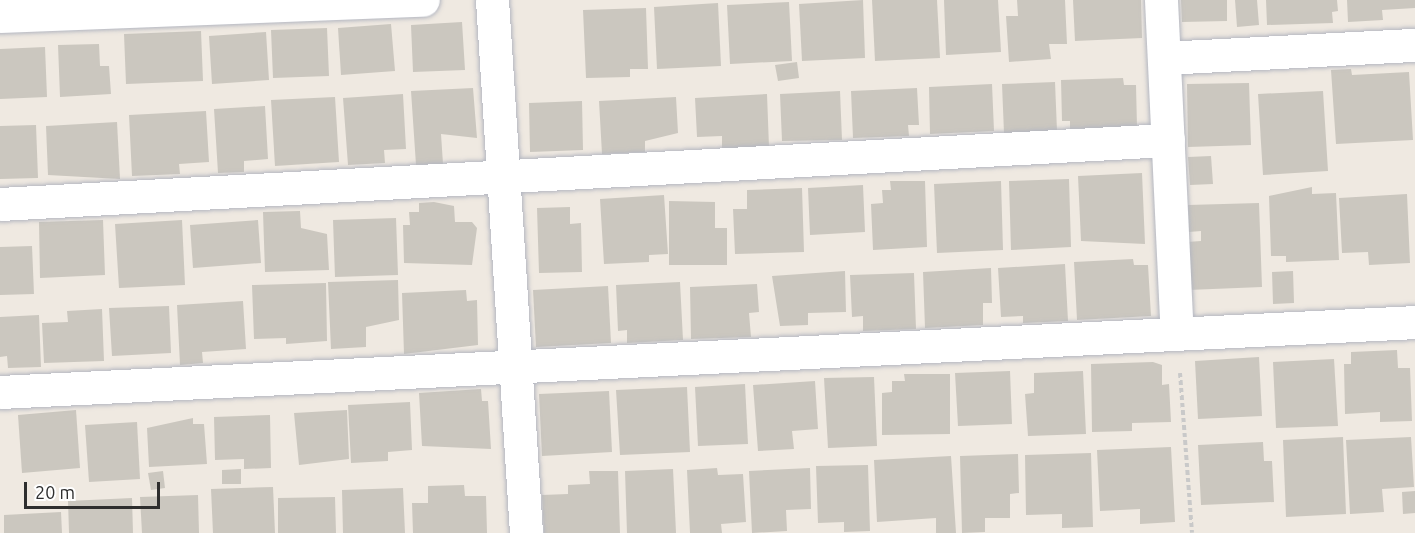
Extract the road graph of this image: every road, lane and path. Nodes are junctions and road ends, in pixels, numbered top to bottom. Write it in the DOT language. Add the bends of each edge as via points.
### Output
graph roads {
  1 [pos="423,0"];
  2 [pos="492,0"];
  3 [pos="1161,0"];
  4 [pos="0,16"];
  5 [pos="1415,45"];
  6 [pos="1164,58"];
  7 [pos="1168,140"];
  8 [pos="504,179"];
  9 [pos="0,204"];
  10 [pos="1415,322"];
  11 [pos="1177,334"];
  12 [pos="515,366"];
  13 [pos="0,392"];
  14 [pos="526,533"];
  15 [pos="1192,533"];
  1 -- 4 [label="street"];
  2 -- 8 [label="street"];
  3 -- 6 [label="street"];
  5 -- 6 [label="street"];
  6 -- 7 [label="street"];
  7 -- 8 [label="street"];
  7 -- 11 [label="street"];
  8 -- 9 [label="street"];
  8 -- 12 [label="street"];
  10 -- 11 [label="street"];
  11 -- 12 [label="street"];
  11 -- 15 [label="path"];
  12 -- 13 [label="street"];
  12 -- 14 [label="street"];
}
